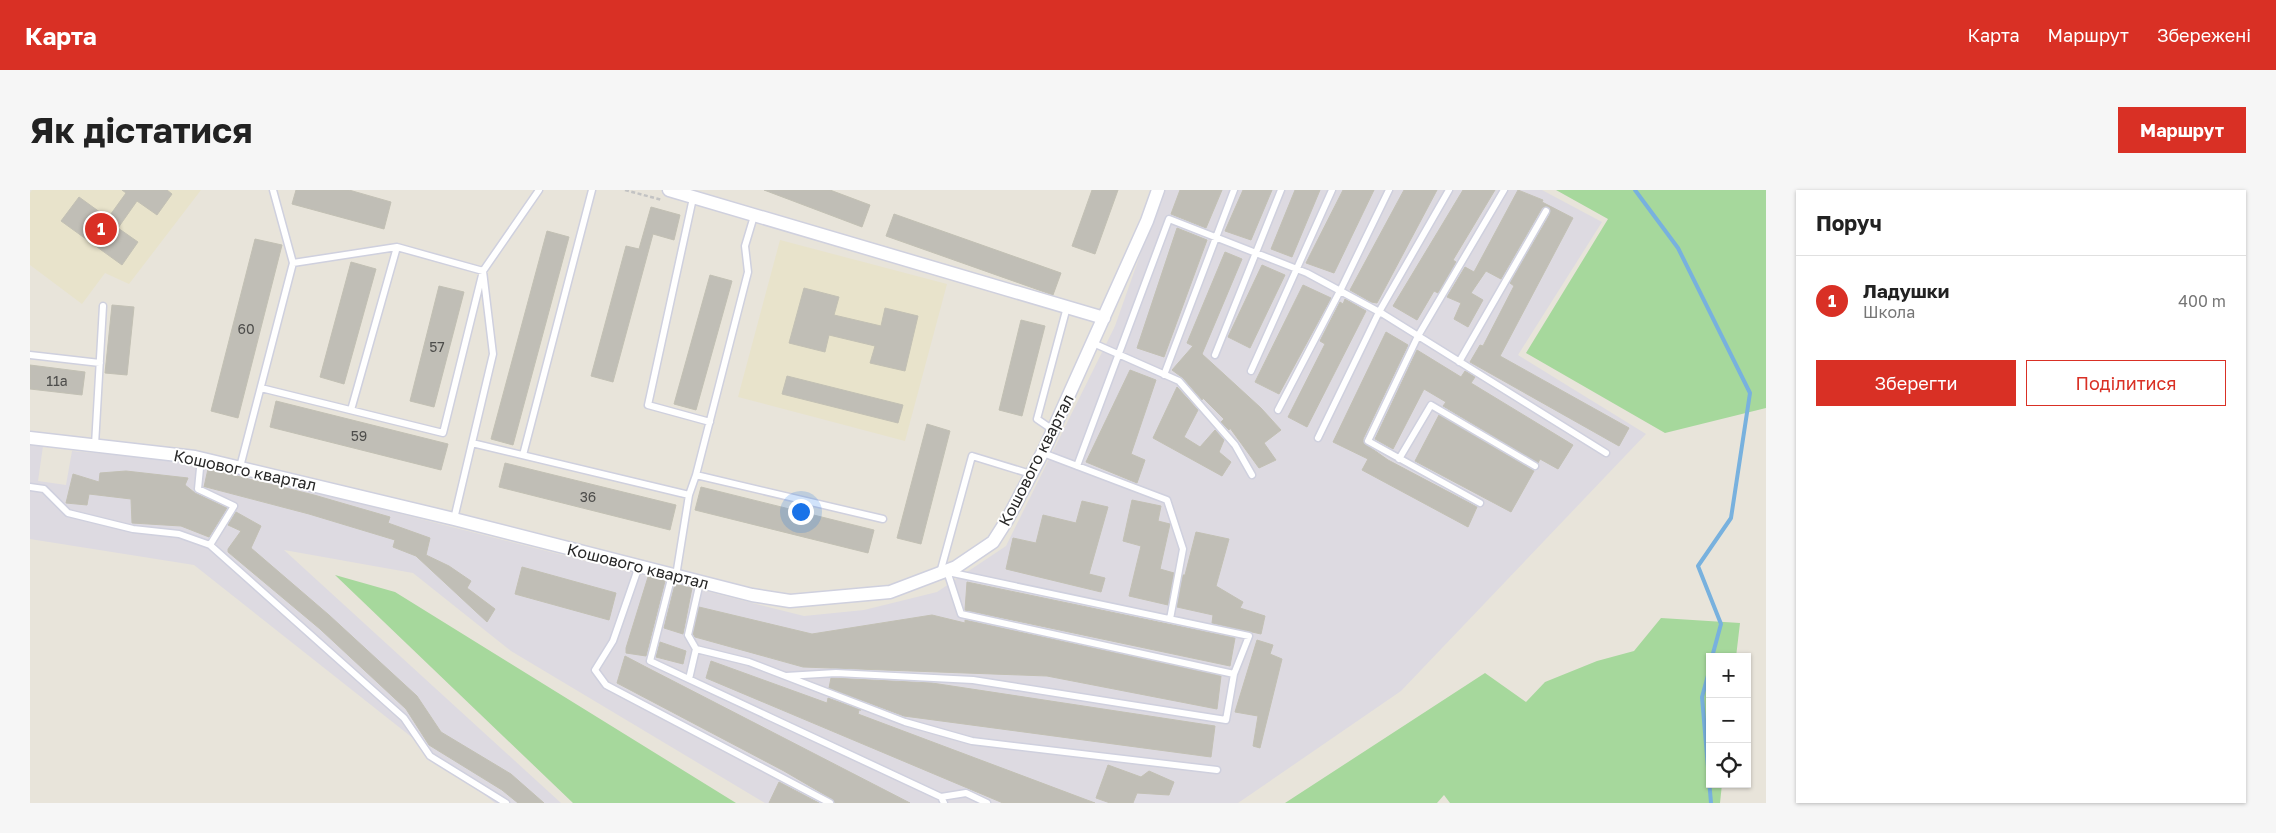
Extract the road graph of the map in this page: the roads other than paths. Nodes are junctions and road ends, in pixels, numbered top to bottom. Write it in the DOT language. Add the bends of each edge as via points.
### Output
graph roads {
  1 [pos="273,190"];
  2 [pos="538,190"];
  3 [pos="592,190"];
  4 [pos="1158,190"];
  5 [pos="1234,190"];
  6 [pos="1280,190"];
  7 [pos="1332,190"];
  8 [pos="1389,190"];
  9 [pos="1449,190"];
  10 [pos="1504,190"];
  11 [pos="673,191"];
  12 [pos="693,198"];
  13 [pos="1546,211"];
  14 [pos="754,216"];
  15 [pos="1214,237"];
  16 [pos="397,247"];
  17 [pos="1254,252"];
  18 [pos="293,263"];
  19 [pos="1296,269"];
  20 [pos="483,271"];
  21 [pos="1340,291"];
  22 [pos="103,306"];
  23 [pos="1067,307"];
  24 [pos="1379,312"];
  25 [pos="1104,318"];
  26 [pos="1418,336"];
  27 [pos="1093,343"];
  28 [pos="1119,355"];
  29 [pos="1215,355"];
  30 [pos="30,356"];
  31 [pos="1459,362"];
  32 [pos="100,364"];
  33 [pos="1250,371"];
  34 [pos="1164,375"];
  35 [pos="261,388"];
  36 [pos="351,410"];
  37 [pos="1278,410"];
  38 [pos="710,422"];
  39 [pos="1053,430"];
  40 [pos="30,438"];
  41 [pos="1318,438"];
  42 [pos="472,443"];
  43 [pos="95,445"];
  44 [pos="1042,453"];
  45 [pos="1606,453"];
  46 [pos="523,455"];
  47 [pos="201,458"];
  48 [pos="1399,459"];
  49 [pos="1077,466"];
  50 [pos="1535,466"];
  51 [pos="240,467"];
  52 [pos="1031,474"];
  53 [pos="696,475"];
  54 [pos="1252,475"];
  55 [pos="30,488"];
  56 [pos="689,495"];
  57 [pos="1480,503"];
  58 [pos="454,519"];
  59 [pos="883,519"];
  60 [pos="210,545"];
  61 [pos="639,566"];
  62 [pos="943,573"];
  63 [pos="674,575"];
  64 [pos="700,582"];
  65 [pos="1170,619"];
  66 [pos="696,649"];
  67 [pos="1234,674"];
  68 [pos="786,676"];
  69 [pos="689,679"];
  70 [pos="1216,770"];
  71 [pos="942,800"];
  72 [pos="506,803"];
  73 [pos="830,803"];
  74 [pos="987,803"];
  1 -- 18 [label="lane"];
  2 -- 20 [label="lane"];
  3 -- 46 [label="lane"];
  4 -- 25 [label="street, Кошового квартал"];
  5 -- 15 [label="lane"];
  6 -- 17 [label="lane"];
  7 -- 19 [label="lane"];
  8 -- 21 [label="lane"];
  9 -- 24 [label="lane"];
  10 -- 26 [label="lane"];
  11 -- 12 [label="street"];
  12 -- 14 [label="street"];
  12 -- 38 [label="lane" via="648,406"];
  13 -- 31 [label="lane"];
  14 -- 23 [label="street"];
  14 -- 38 [label="lane" via="745,246 748,272"];
  15 -- 17 [label="lane"];
  15 -- 28 [label="lane" via="1169,219"];
  15 -- 34 [label="lane"];
  16 -- 18 [label="lane"];
  16 -- 20 [label="lane"];
  16 -- 36 [label="lane"];
  17 -- 19 [label="lane"];
  17 -- 29 [label="lane"];
  18 -- 35 [label="lane"];
  19 -- 21 [label="lane"];
  19 -- 33 [label="lane"];
  20 -- 36 [label="lane" via="443,432"];
  20 -- 42 [label="lane" via="494,354"];
  21 -- 24 [label="lane"];
  21 -- 37 [label="lane"];
  22 -- 32 [label="lane"];
  23 -- 25 [label="street"];
  23 -- 39 [label="lane" via="1037,418"];
  24 -- 26 [label="lane"];
  24 -- 41 [label="lane"];
  25 -- 27 [label="street, Кошового квартал"];
  26 -- 31 [label="lane"];
  26 -- 48 [label="lane" via="1368,442"];
  27 -- 28 [label="lane"];
  27 -- 39 [label="street, Кошового квартал"];
  28 -- 34 [label="lane"];
  28 -- 49 [label="lane"];
  30 -- 32 [label="lane"];
  31 -- 45 [label="lane"];
  32 -- 43 [label="lane"];
  34 -- 54 [label="lane" via="1179,381 1235,445"];
  35 -- 36 [label="lane"];
  35 -- 51 [label="lane"];
  38 -- 53 [label="lane"];
  39 -- 44 [label="street, Кошового квартал"];
  40 -- 43 [label="street, Кошового квартал"];
  42 -- 46 [label="lane"];
  42 -- 58 [label="lane"];
  43 -- 47 [label="street, Кошового квартал"];
  44 -- 49 [label="lane"];
  44 -- 52 [label="street, Кошового квартал"];
  46 -- 56 [label="lane"];
  47 -- 51 [label="street, Кошового квартал"];
  47 -- 60 [label="lane" via="198,489 234,506"];
  48 -- 50 [label="lane" via="1431,405"];
  48 -- 57 [label="lane"];
  49 -- 65 [label="lane" via="1167,500 1183,549"];
  51 -- 58 [label="street, Кошового квартал"];
  52 -- 62 [label="street, Кошового квартал" via="993,542"];
  52 -- 62 [label="lane" via="972,456"];
  53 -- 56 [label="lane"];
  53 -- 59 [label="lane"];
  55 -- 60 [label="lane" via="44,489 68,514 133,529 179,534"];
  56 -- 63 [label="lane"];
  58 -- 61 [label="street, Кошового квартал"];
  60 -- 72 [label="lane" via="404,718 430,756"];
  61 -- 63 [label="street, Кошового квартал"];
  61 -- 73 [label="lane" via="613,641 595,670 606,685"];
  62 -- 64 [label="street, Кошового квартал" via="890,592 790,601"];
  62 -- 65 [label="lane"];
  62 -- 67 [label="lane" via="961,614"];
  63 -- 64 [label="street, Кошового квартал"];
  63 -- 69 [label="lane" via="650,661"];
  64 -- 66 [label="lane" via="688,635"];
  65 -- 67 [label="lane" via="1248,636"];
  66 -- 68 [label="lane" via="750,662"];
  66 -- 69 [label="lane"];
  67 -- 68 [label="lane" via="1226,720 973,680 836,673"];
  68 -- 70 [label="lane" via="905,722 972,741"];
  69 -- 71 [label="lane"];
  71 -- 74 [label="lane" via="966,793"];
}
